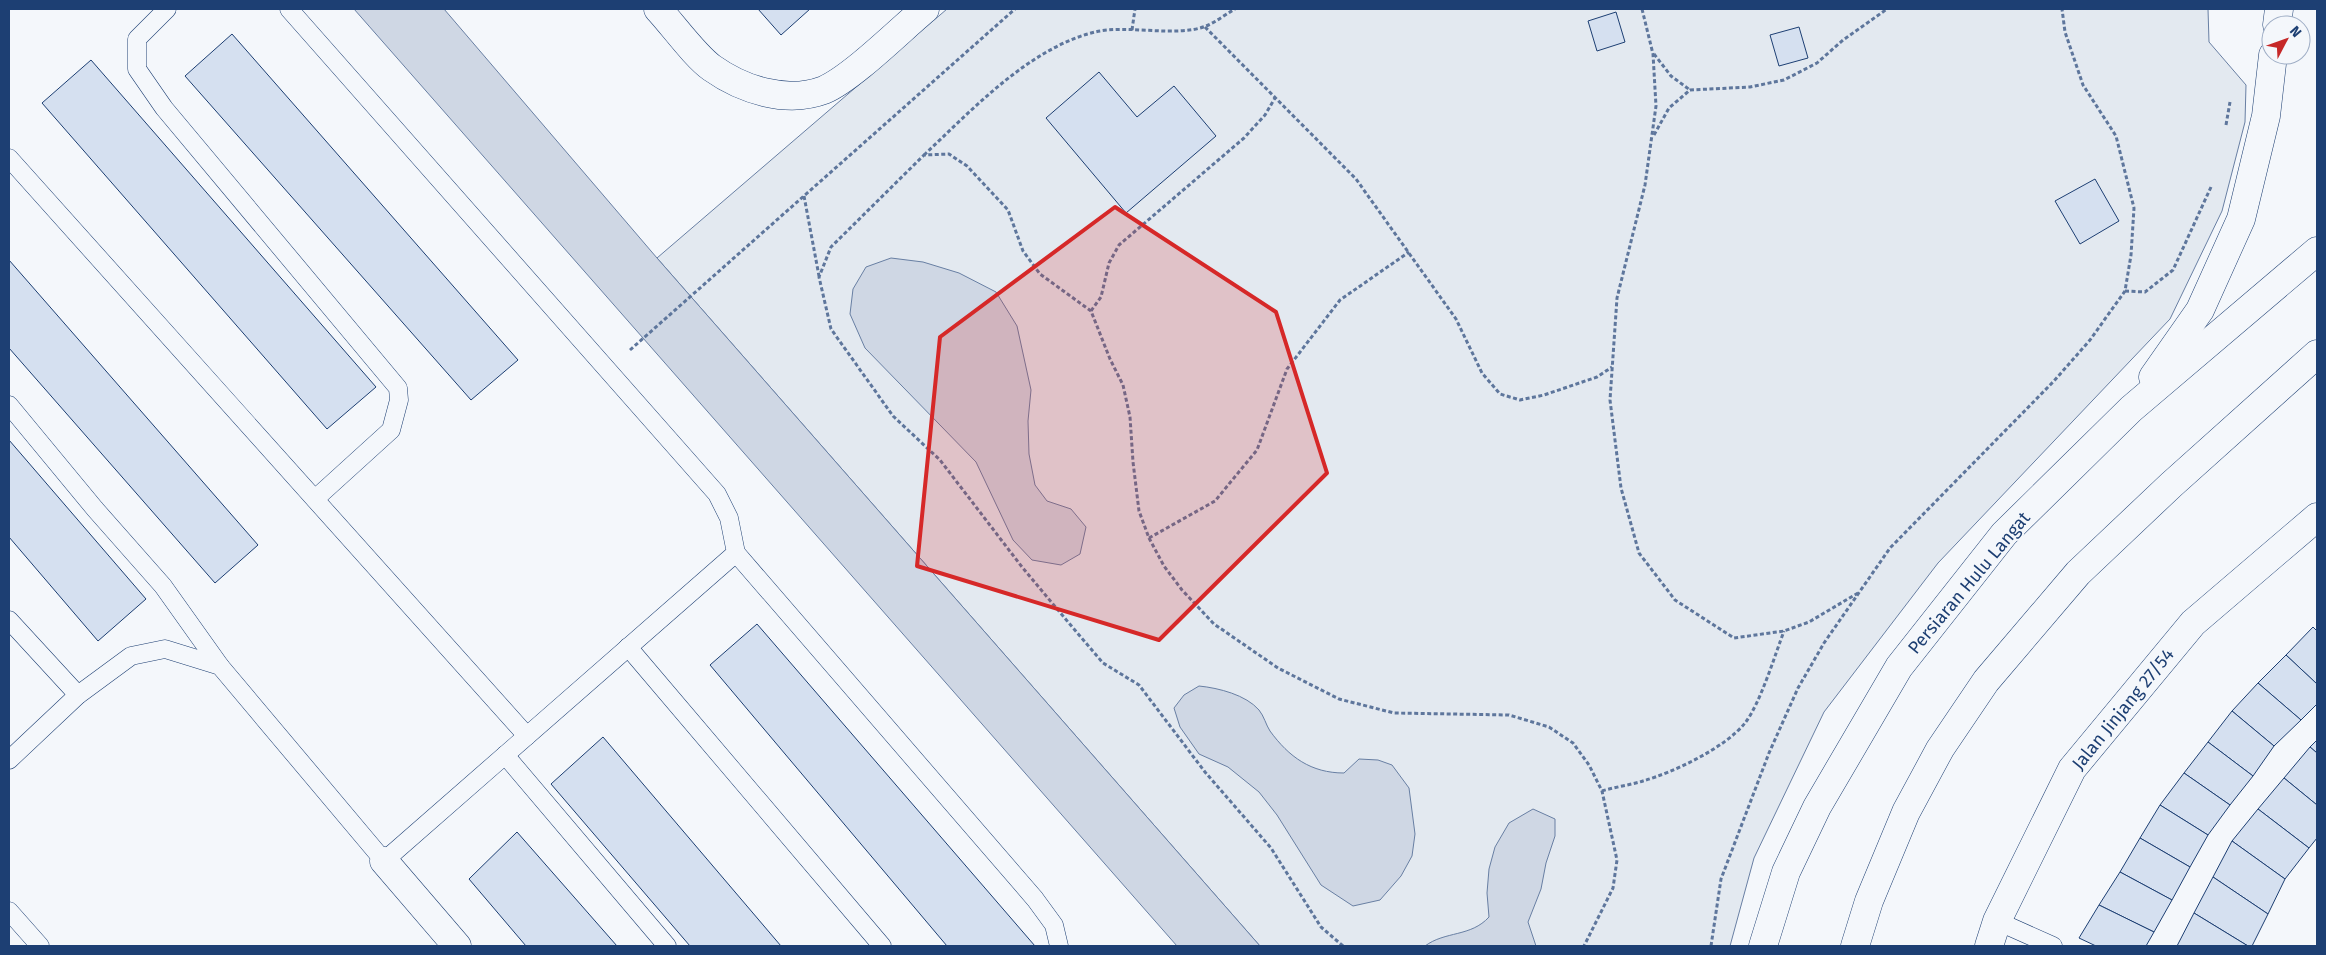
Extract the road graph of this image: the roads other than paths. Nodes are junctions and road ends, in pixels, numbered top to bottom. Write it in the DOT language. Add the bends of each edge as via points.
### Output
graph roads {
  1 [pos="167,9"];
  2 [pos="289,9"];
  3 [pos="658,9"];
  4 [pos="925,9"];
  5 [pos="2273,65"];
  6 [pos="9,158"];
  7 [pos="2317,251"];
  8 [pos="2317,354"];
  9 [pos="9,405"];
  10 [pos="2131,409"];
  11 [pos="315,499"];
  12 [pos="2317,517"];
  13 [pos="736,552"];
  14 [pos="9,620"];
  15 [pos="628,647"];
  16 [pos="220,666"];
  17 [pos="78,695"];
  18 [pos="527,736"];
  19 [pos="505,755"];
  20 [pos="9,760"];
  21 [pos="384,861"];
  22 [pos="9,911"];
  23 [pos="1993,934"];
  24 [pos="40,946"];
  25 [pos="457,946"];
  26 [pos="667,946"];
  27 [pos="882,946"];
  28 [pos="1059,946"];
  29 [pos="1763,946"];
  30 [pos="1855,946"];
  31 [pos="2053,946"];
  1 -- 11 [label="lane" via="137,39 137,69 164,108 398,388 399,400 391,430"];
  2 -- 13 [label="lane" via="717,494 729,518"];
  3 -- 4 [label="main road" via="711,67 738,84 770,94 824,90 847,76"];
  5 -- 10 [label="main road" via="2266,116 2241,219 2200,310"];
  6 -- 11 [label="lane"];
  7 -- 10 [label="main road, Persiaran Hulu Langat"];
  8 -- 30 [label="main road" via="2078,573 1986,680 1940,749 1906,812 1869,901"];
  9 -- 16 [label="lane" via="163,586"];
  10 -- 29 [label="main road, Persiaran Hulu Langat" via="2004,534 1899,667 1816,807 1786,872"];
  11 -- 18 [label="lane"];
  12 -- 23 [label="main road, Jalan Jinjang 27/54" via="2193,623 2072,769"];
  13 -- 15 [label="lane"];
  13 -- 28 [label="lane" via="1035,899 1054,925"];
  14 -- 17 [label="lane"];
  15 -- 18 [label="lane"];
  15 -- 27 [label="lane"];
  16 -- 17 [label="lane" via="165,649 131,656"];
  16 -- 21 [label="lane"];
  17 -- 20 [label="lane"];
  18 -- 19 [label="lane"];
  19 -- 21 [label="lane"];
  19 -- 26 [label="lane"];
  21 -- 25 [label="main road"];
  22 -- 24 [label="lane"];
  23 -- 31 [label="lane"];
}
